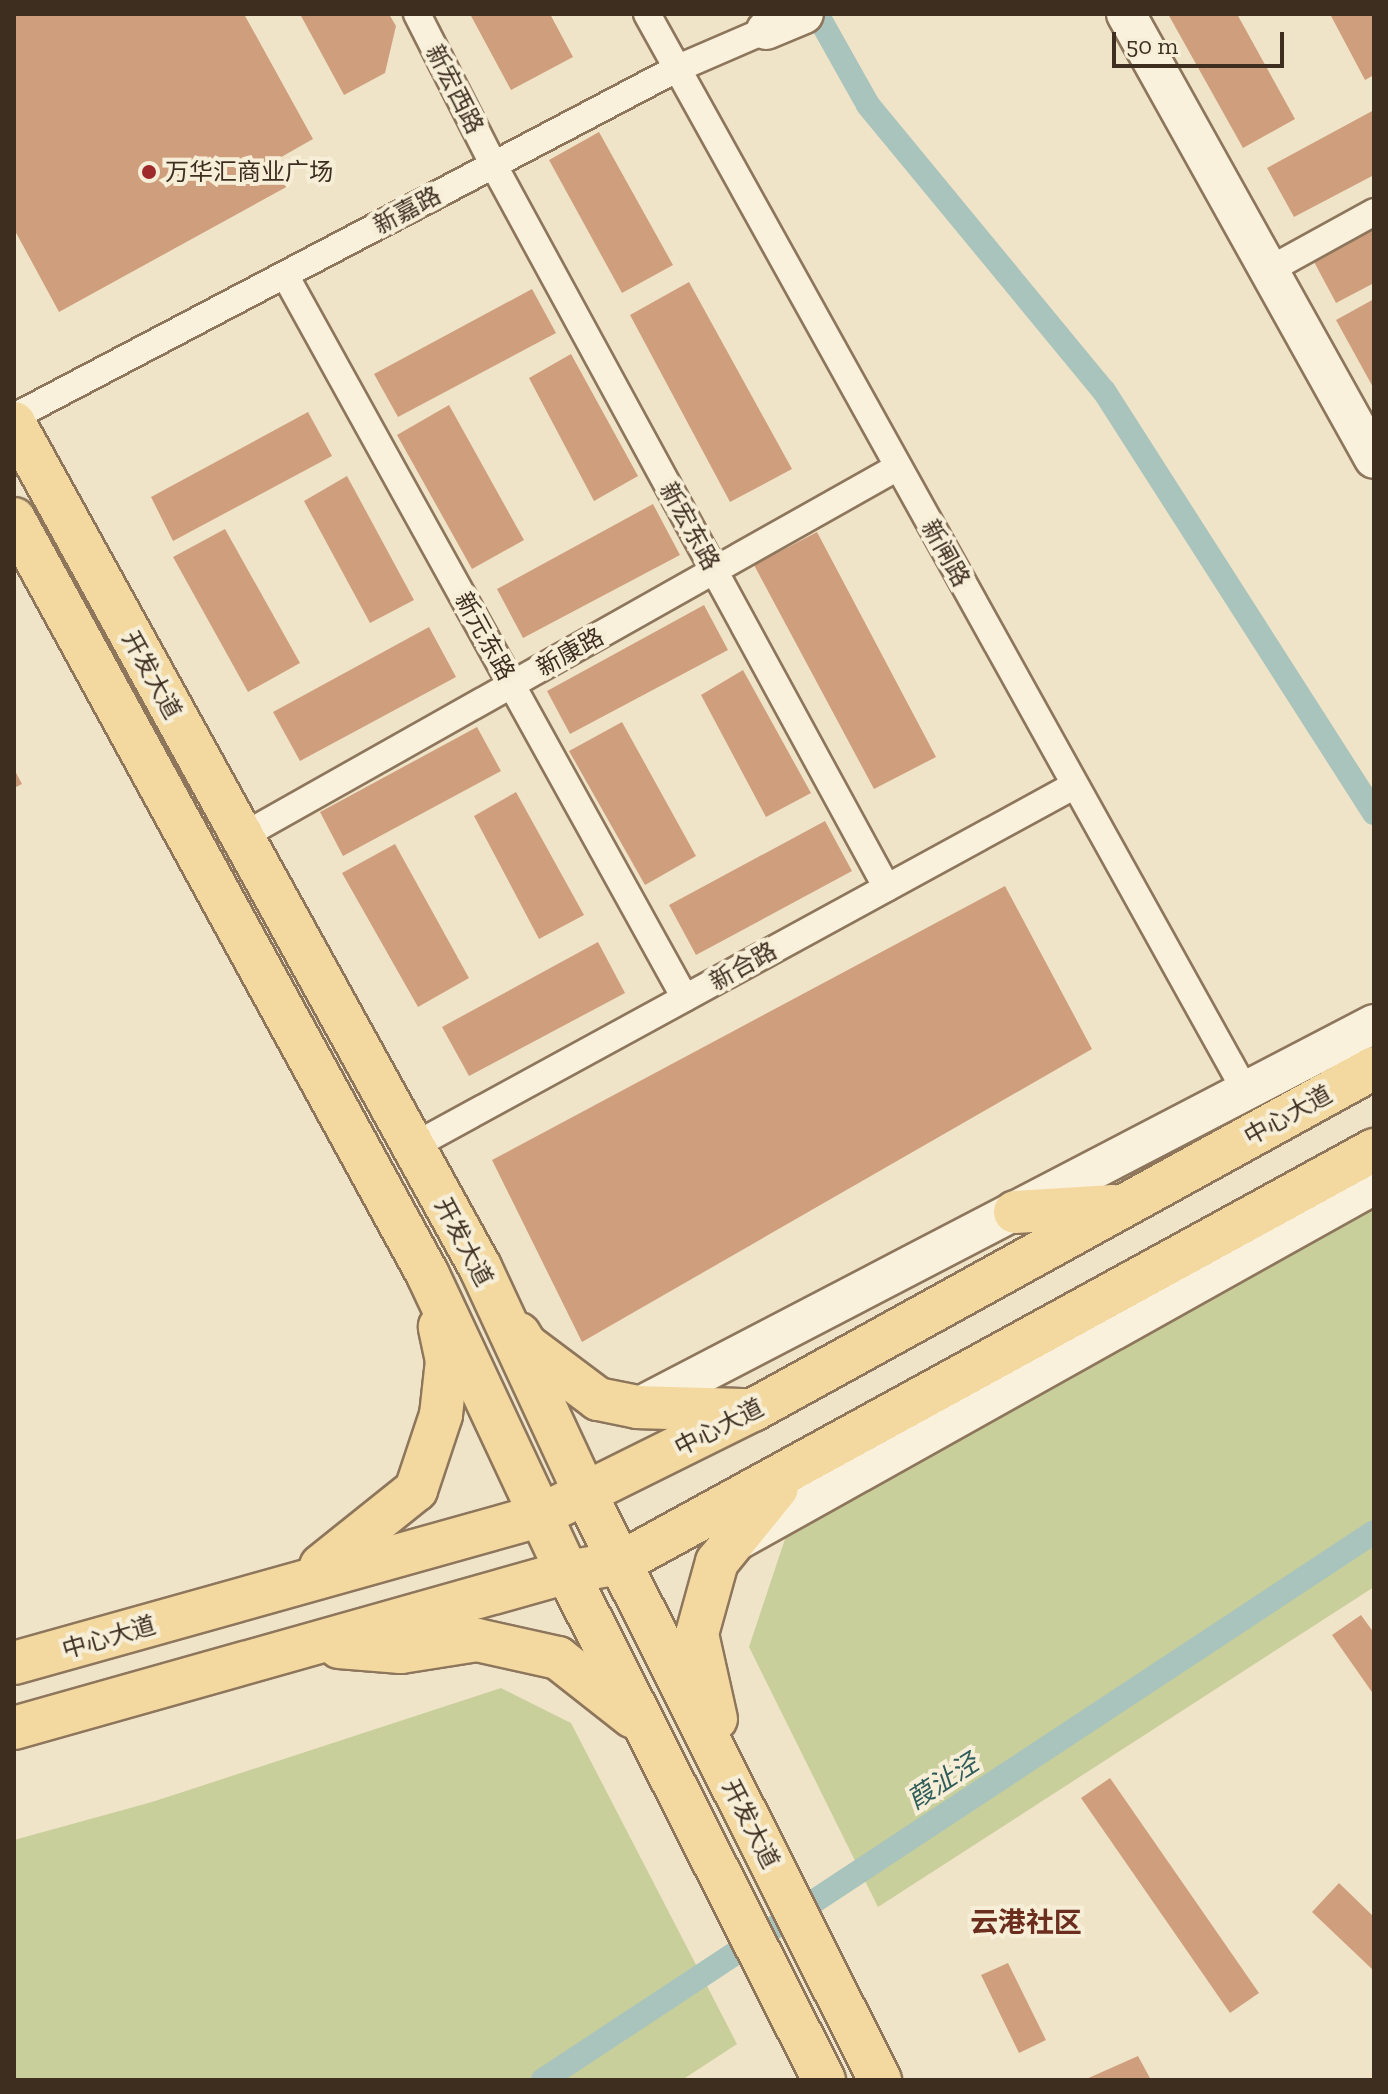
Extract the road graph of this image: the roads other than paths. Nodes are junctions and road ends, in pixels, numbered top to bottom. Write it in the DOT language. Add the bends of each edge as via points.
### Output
graph roads {
  1 [pos="417,14"];
  2 [pos="647,14"];
  3 [pos="804,14"];
  4 [pos="1126,14"];
  5 [pos="766,30"];
  6 [pos="676,69"];
  7 [pos="493,164"];
  8 [pos="1374,212"];
  9 [pos="1269,270"];
  10 [pos="285,275"];
  11 [pos="14,420"];
  12 [pos="1374,459"];
  13 [pos="898,467"];
  14 [pos="14,519"];
  15 [pos="714,571"];
  16 [pos="512,685"];
  17 [pos="1075,785"];
  18 [pos="241,837"];
  19 [pos="887,888"];
  20 [pos="685,998"];
  21 [pos="1374,1024"];
  22 [pos="1374,1068"];
  23 [pos="1246,1092"];
  24 [pos="412,1147"];
  25 [pos="1374,1150"];
  26 [pos="1374,1185"];
  27 [pos="1126,1205"];
  28 [pos="1015,1212"];
  29 [pos="480,1267"];
  30 [pos="428,1275"];
  31 [pos="1125,1287"];
  32 [pos="1077,1350"];
  33 [pos="638,1407"];
  34 [pos="753,1410"];
  35 [pos="797,1466"];
  36 [pos="586,1495"];
  37 [pos="539,1516"];
  38 [pos="731,1544"];
  39 [pos="620,1563"];
  40 [pos="567,1572"];
  41 [pos="293,1585"];
  42 [pos="310,1644"];
  43 [pos="14,1663"];
  44 [pos="14,1728"];
  45 [pos="647,1730"];
  46 [pos="736,1794"];
  47 [pos="824,2080"];
  48 [pos="880,2080"];
  1 -- 7 [label="street, 新宏西路"];
  2 -- 6 [label="street, 新闸路"];
  3 -- 5 [label="main road, 新嘉路"];
  4 -- 9 [label="main road"];
  5 -- 6 [label="street, 新嘉路"];
  6 -- 7 [label="street, 新嘉路"];
  6 -- 13 [label="street, 新闸路"];
  7 -- 10 [label="street, 新嘉路"];
  7 -- 15 [label="street, 新宏东路"];
  8 -- 9 [label="street"];
  9 -- 12 [label="main road"];
  10 -- 11 [label="street, 新嘉路"];
  10 -- 16 [label="street, 新元东路"];
  11 -- 18 [label="main road, 开发大道"];
  13 -- 15 [label="street, 新康路"];
  13 -- 17 [label="street, 新闸路"];
  14 -- 30 [label="main road, 开发大道"];
  15 -- 16 [label="street, 新康路"];
  15 -- 19 [label="street, 新宏东路"];
  16 -- 18 [label="street, 新康路"];
  16 -- 20 [label="street, 新元东路"];
  17 -- 19 [label="street, 新合路"];
  17 -- 23 [label="street, 新闸路"];
  18 -- 24 [label="main road, 开发大道"];
  19 -- 20 [label="street, 新合路"];
  20 -- 24 [label="street, 新合路"];
  21 -- 23 [label="main road"];
  22 -- 27 [label="main road, 中心大道"];
  23 -- 28 [label="main road"];
  24 -- 29 [label="main road, 开发大道"];
  25 -- 31 [label="main road"];
  26 -- 32 [label="main road"];
  27 -- 28 [label="main road"];
  27 -- 34 [label="main road, 中心大道"];
  28 -- 33 [label="main road"];
  29 -- 33 [label="main road" via="526,1345 598,1399"];
  29 -- 36 [label="main road, 开发大道"];
  30 -- 37 [label="main road, 开发大道"];
  30 -- 41 [label="main road" via="447,1361 441,1415 416,1490 359,1541"];
  31 -- 32 [label="main road"];
  31 -- 35 [label="main road"];
  32 -- 38 [label="main road"];
  33 -- 34 [label="main road"];
  34 -- 36 [label="main road, 中心大道"];
  35 -- 38 [label="main road"];
  35 -- 39 [label="main road"];
  36 -- 37 [label="main road, 中心大道"];
  36 -- 39 [label="main road, 开发大道"];
  37 -- 40 [label="main road, 开发大道"];
  37 -- 41 [label="main road, 中心大道"];
  38 -- 46 [label="main road" via="717,1562 697,1634"];
  39 -- 40 [label="main road"];
  39 -- 46 [label="main road, 开发大道"];
  40 -- 42 [label="main road"];
  40 -- 45 [label="main road, 开发大道"];
  41 -- 43 [label="main road, 中心大道"];
  42 -- 44 [label="main road"];
  42 -- 45 [label="main road" via="401,1652 477,1640 558,1658"];
  45 -- 47 [label="main road, 开发大道"];
  46 -- 48 [label="main road, 开发大道"];
}
